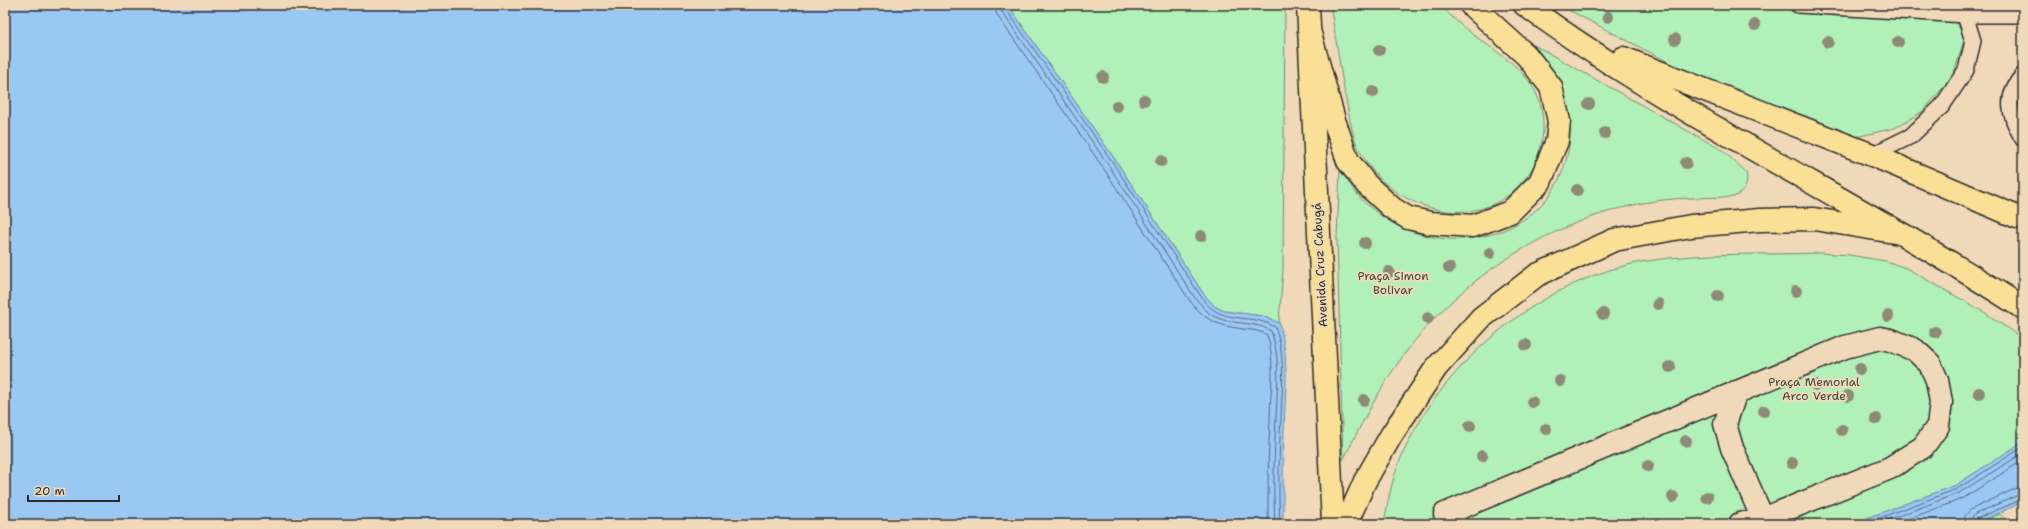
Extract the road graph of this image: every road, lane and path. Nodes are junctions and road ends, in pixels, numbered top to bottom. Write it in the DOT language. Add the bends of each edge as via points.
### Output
graph roads {
  1 [pos="1308,5"];
  2 [pos="1471,5"];
  3 [pos="1525,5"];
  4 [pos="1798,5"];
  5 [pos="1965,15"];
  6 [pos="2023,15"];
  7 [pos="1309,30"];
  8 [pos="1570,38"];
  9 [pos="2023,75"];
  10 [pos="2023,139"];
  11 [pos="1872,155"];
  12 [pos="2023,218"];
  13 [pos="1900,233"];
  14 [pos="2023,308"];
  15 [pos="1736,392"];
  16 [pos="1764,522"];
  17 [pos="1333,524"];
  18 [pos="1346,524"];
  19 [pos="1456,524"];
  20 [pos="1740,524"];
  1 -- 7 [label="main road, Avenida Cruz Cabugá"];
  2 -- 7 [label="main road" via="1527,56 1551,87 1560,121 1557,141 1540,182 1510,212 1473,226 1430,223 1408,218 1392,208 1366,185 1348,161"];
  3 -- 8 [label="main road"];
  4 -- 5 [label="lane"];
  5 -- 6 [label="lane"];
  5 -- 11 [label="lane" via="1973,41 1966,70 1942,106 1911,136"];
  7 -- 17 [label="main road, Avenida Cruz Cabugá"];
  8 -- 11 [label="main road"];
  8 -- 13 [label="main road" via="1736,140"];
  9 -- 10 [label="lane" via="2014,85 2010,107 2014,125"];
  11 -- 12 [label="main road"];
  13 -- 14 [label="main road" via="1967,271"];
  13 -- 18 [label="main road" via="1814,219 1760,220 1691,226 1614,240 1537,275 1481,318 1436,368 1392,434 1365,482"];
  15 -- 16 [label="street" via="1725,424 1732,448"];
  15 -- 16 [label="street" via="1845,347 1880,338 1915,350 1930,364 1937,380 1941,402 1938,426 1923,447 1890,468"];
  15 -- 19 [label="street" via="1445,514"];
  16 -- 20 [label="street"];
}
